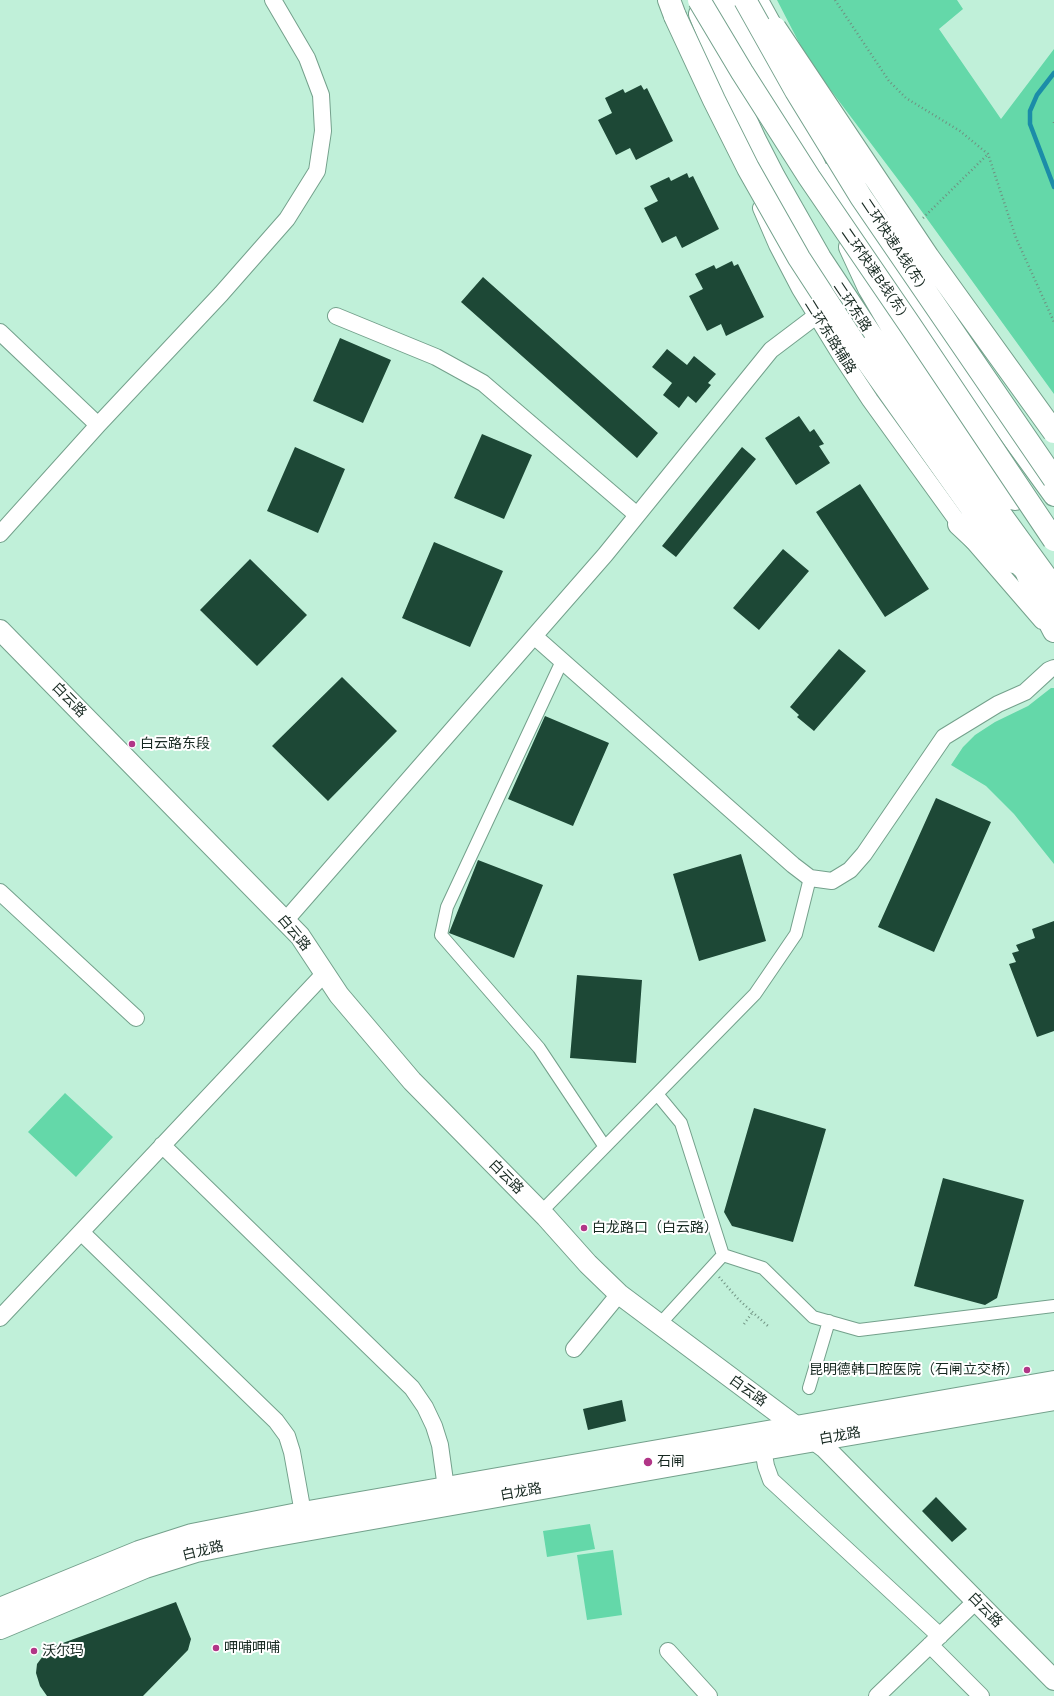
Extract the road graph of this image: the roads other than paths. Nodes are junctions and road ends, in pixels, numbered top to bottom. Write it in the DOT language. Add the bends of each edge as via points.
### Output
graph roads {
  1 [pos="273,0"];
  2 [pos="669,0"];
  3 [pos="695,0"];
  4 [pos="700,0"];
  5 [pos="724,0"];
  6 [pos="745,0"];
  7 [pos="756,0"];
  8 [pos="760,0"];
  9 [pos="807,148"];
  10 [pos="899,275"];
  11 [pos="336,316"];
  12 [pos="816,316"];
  13 [pos="0,332"];
  14 [pos="98,425"];
  15 [pos="1054,432"];
  16 [pos="1054,478"];
  17 [pos="1054,496"];
  18 [pos="993,504"];
  19 [pos="637,515"];
  20 [pos="959,524"];
  21 [pos="0,534"];
  22 [pos="1054,540"];
  23 [pos="1054,553"];
  24 [pos="1025,569"];
  25 [pos="1054,588"];
  26 [pos="1054,597"];
  27 [pos="0,630"];
  28 [pos="1054,631"];
  29 [pos="1054,635"];
  30 [pos="534,636"];
  31 [pos="562,660"];
  32 [pos="1054,668"];
  33 [pos="810,878"];
  34 [pos="0,892"];
  35 [pos="285,921"];
  36 [pos="324,974"];
  37 [pos="136,1018"];
  38 [pos="657,1094"];
  39 [pos="162,1146"];
  40 [pos="605,1147"];
  41 [pos="541,1212"];
  42 [pos="81,1232"];
  43 [pos="723,1255"];
  44 [pos="619,1294"];
  45 [pos="1054,1306"];
  46 [pos="0,1318"];
  47 [pos="830,1321"];
  48 [pos="659,1325"];
  49 [pos="574,1349"];
  50 [pos="1054,1382"];
  51 [pos="809,1388"];
  52 [pos="1054,1399"];
  53 [pos="798,1427"];
  54 [pos="815,1440"];
  55 [pos="763,1449"];
  56 [pos="446,1488"];
  57 [pos="303,1513"];
  58 [pos="976,1601"];
  59 [pos="0,1609"];
  60 [pos="0,1628"];
  61 [pos="935,1640"];
  62 [pos="668,1651"];
  63 [pos="1054,1680"];
  64 [pos="710,1696"];
  65 [pos="877,1696"];
  66 [pos="981,1696"];
  1 -- 14 [label="street" via="307,58 321,95 323,131 317,171 287,219 221,294"];
  2 -- 12 [label="street, 二环东路辅路" via="774,238"];
  2 -- 24 [label="main road, bridge" via="703,78 748,168 799,258 855,344 976,515 1000,545"];
  3 -- 18 [label="main road, 二环东路" via="737,103 770,171 820,258 861,321"];
  4 -- 22 [label="main road, 二环快速B线(东), bridge" via="805,171"];
  5 -- 9 [label="main road, 二环东路"];
  6 -- 16 [label="main road, 二环快速A线(东), bridge" via="799,97 861,197"];
  7 -- 15 [label="main road, bridge" via="903,221"];
  8 -- 10 [label="street" via="828,120"];
  9 -- 10 [label="main road" via="824,175"];
  9 -- 23 [label="main road, 二环东路" via="861,271 888,322"];
  10 -- 17 [label="street" via="923,315"];
  11 -- 19 [label="street" via="436,357 483,383"];
  12 -- 19 [label="street" via="771,350"];
  12 -- 20 [label="street, 二环东路辅路" via="884,421"];
  13 -- 14 [label="street"];
  14 -- 21 [label="street"];
  18 -- 24 [label="main road" via="1010,534"];
  18 -- 25 [label="main road, 二环东路"];
  19 -- 30 [label="street"];
  20 -- 24 [label="main road" via="975,539"];
  20 -- 29 [label="street, 二环东路辅路"];
  24 -- 26 [label="main road"];
  24 -- 28 [label="main road"];
  27 -- 35 [label="street, 白云路"];
  30 -- 31 [label="street"];
  30 -- 35 [label="street"];
  31 -- 33 [label="street"];
  31 -- 40 [label="street" via="447,907 441,935 539,1048"];
  32 -- 33 [label="street" via="1025,692 998,704 944,737 864,854 850,870 832,881"];
  33 -- 38 [label="street" via="796,934 755,994"];
  34 -- 37 [label="street"];
  35 -- 36 [label="street, 白云路" via="300,936"];
  36 -- 39 [label="street"];
  36 -- 41 [label="street, 白云路" via="338,995 412,1082"];
  38 -- 40 [label="street"];
  38 -- 43 [label="street" via="681,1123"];
  39 -- 42 [label="street"];
  39 -- 56 [label="street" via="412,1388 434,1426 440,1445"];
  40 -- 41 [label="street"];
  41 -- 44 [label="street, 白云路"];
  42 -- 46 [label="street"];
  42 -- 57 [label="street" via="276,1421 287,1436 292,1452"];
  43 -- 47 [label="street" via="763,1268 813,1317"];
  43 -- 48 [label="street"];
  44 -- 48 [label="street, 白云路"];
  44 -- 49 [label="street"];
  45 -- 47 [label="street" via="859,1330"];
  47 -- 51 [label="street"];
  48 -- 53 [label="street, 白云路"];
  50 -- 53 [label="main road, 白龙路"];
  52 -- 54 [label="main road, 白龙路"];
  53 -- 54 [label="street, 白云路"];
  53 -- 56 [label="main road, 白龙路"];
  54 -- 55 [label="main road, 白龙路"];
  54 -- 58 [label="street, 白云路" via="848,1470"];
  55 -- 60 [label="main road, 白龙路" via="196,1551 145,1567"];
  55 -- 61 [label="street" via="771,1480"];
  56 -- 57 [label="main road, 白龙路"];
  57 -- 59 [label="main road, 白龙路" via="192,1535 139,1552"];
  58 -- 61 [label="street"];
  58 -- 63 [label="street, 白云路"];
  61 -- 65 [label="street"];
  61 -- 66 [label="street"];
  62 -- 64 [label="street"];
}
